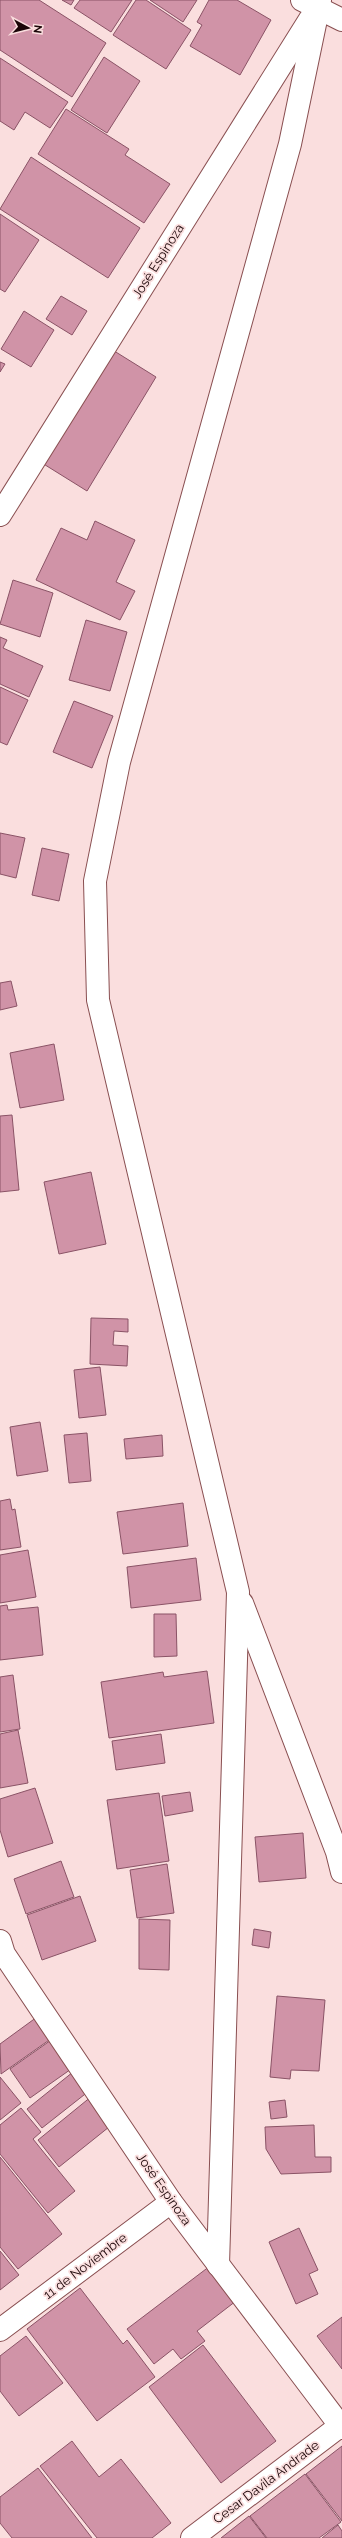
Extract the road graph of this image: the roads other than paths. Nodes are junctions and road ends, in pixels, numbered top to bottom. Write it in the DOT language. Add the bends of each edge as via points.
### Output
graph roads {
  1 [pos="313,3"];
  2 [pos="342,20"];
  3 [pos="0,515"];
  4 [pos="238,1592"];
  5 [pos="342,1872"];
  6 [pos="1,1950"];
  7 [pos="171,2202"];
  8 [pos="218,2265"];
  9 [pos="0,2330"];
  10 [pos="341,2427"];
  11 [pos="192,2538"];
  1 -- 2 [label="street"];
  1 -- 3 [label="street, José Espinoza"];
  1 -- 4 [label="street" via="290,144 120,762 95,881 98,1000"];
  4 -- 5 [label="street" via="337,1852"];
  4 -- 8 [label="street"];
  6 -- 7 [label="street, José Espinoza"];
  7 -- 8 [label="street, José Espinoza"];
  7 -- 9 [label="street, 11 de Noviembre"];
  8 -- 10 [label="street, José Espinoza"];
  10 -- 11 [label="street, Cesar Davila Andrade"];
}
